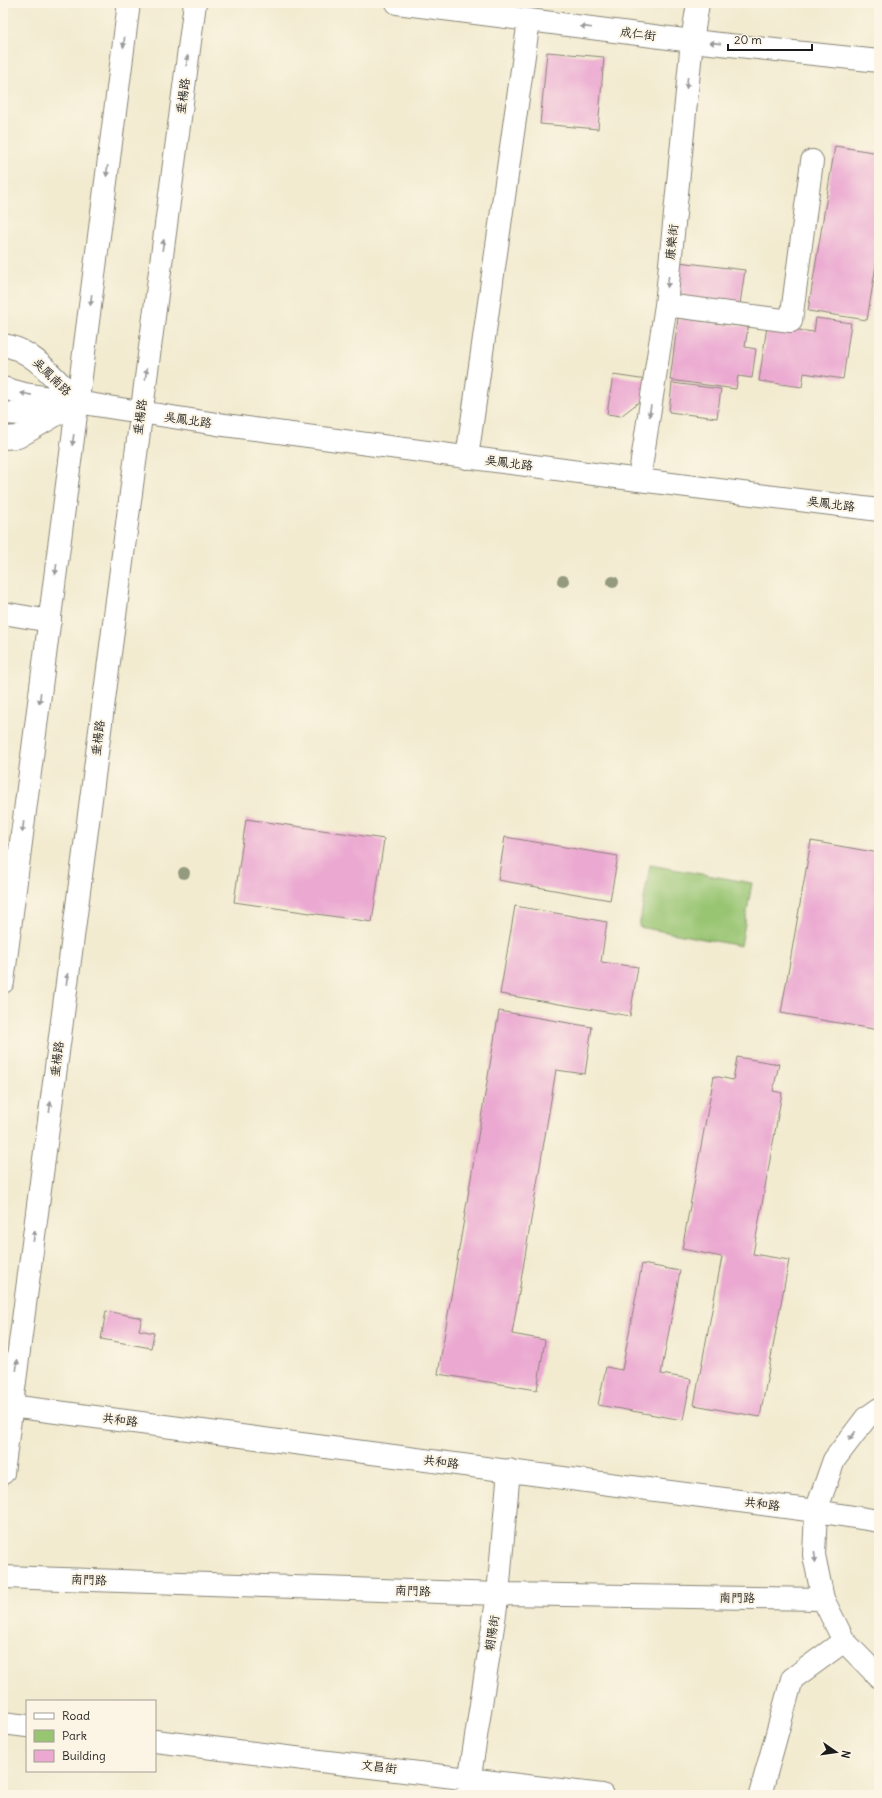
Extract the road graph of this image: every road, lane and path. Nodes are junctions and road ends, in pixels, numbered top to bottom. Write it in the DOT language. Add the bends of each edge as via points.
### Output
graph roads {
  1 [pos="129,3"];
  2 [pos="195,3"];
  3 [pos="397,3"];
  4 [pos="698,3"];
  5 [pos="426,5"];
  6 [pos="529,20"];
  7 [pos="692,40"];
  8 [pos="879,61"];
  9 [pos="812,161"];
  10 [pos="666,305"];
  11 [pos="3,345"];
  12 [pos="3,388"];
  13 [pos="78,402"];
  14 [pos="3,413"];
  15 [pos="140,413"];
  16 [pos="3,438"];
  17 [pos="467,458"];
  18 [pos="639,480"];
  19 [pos="879,510"];
  20 [pos="3,613"];
  21 [pos="50,621"];
  22 [pos="3,982"];
  23 [pos="7,1405"];
  24 [pos="879,1409"];
  25 [pos="509,1470"];
  26 [pos="3,1473"];
  27 [pos="816,1511"];
  28 [pos="879,1521"];
  29 [pos="3,1577"];
  30 [pos="498,1594"];
  31 [pos="823,1599"];
  32 [pos="844,1641"];
  33 [pos="879,1677"];
  34 [pos="3,1723"];
  35 [pos="26,1726"];
  36 [pos="156,1741"];
  37 [pos="468,1786"];
  38 [pos="602,1795"];
  39 [pos="760,1795"];
  1 -- 13 [label="street, one-way"];
  15 -- 2 [label="street, 垂楊路, one-way"];
  3 -- 5 [label="street, 成仁街"];
  4 -- 7 [label="street, 康樂街"];
  5 -- 6 [label="street, 成仁街"];
  7 -- 6 [label="street, 成仁街, one-way"];
  6 -- 17 [label="street"];
  8 -- 7 [label="street, 成仁街, one-way"];
  7 -- 10 [label="street, 康樂街, one-way"];
  9 -- 10 [label="street" via="791,321"];
  10 -- 18 [label="street, 康樂街, one-way"];
  11 -- 13 [label="street, 吳鳳南路" via="30,356"];
  13 -- 12 [label="street, 吳鳳南路, one-way"];
  13 -- 14 [label="street, 吳鳳南路" via="21,414"];
  13 -- 15 [label="street, 吳鳳北路"];
  13 -- 16 [label="street, 吳鳳南路" via="18,437"];
  13 -- 21 [label="street, one-way"];
  15 -- 17 [label="street, 吳鳳北路"];
  23 -- 15 [label="street, 垂楊路, one-way"];
  17 -- 18 [label="street, 吳鳳北路"];
  18 -- 19 [label="street, 吳鳳北路"];
  20 -- 21 [label="street"];
  21 -- 22 [label="street, one-way"];
  23 -- 25 [label="street, 共和路"];
  23 -- 26 [label="street, 垂楊路"];
  24 -- 27 [label="street, one-way" via="866,1418 834,1460"];
  25 -- 27 [label="street, 共和路"];
  25 -- 30 [label="street, 朝陽街"];
  27 -- 28 [label="street, 共和路"];
  27 -- 31 [label="street, one-way" via="814,1555"];
  29 -- 30 [label="street, 南門路"];
  30 -- 31 [label="street, 南門路"];
  30 -- 37 [label="street, 朝陽街"];
  31 -- 32 [label="street"];
  32 -- 33 [label="street"];
  32 -- 39 [label="street" via="792,1679"];
  34 -- 35 [label="street"];
  36 -- 37 [label="street, 文昌街"];
  37 -- 38 [label="street, 文昌街"];
}
